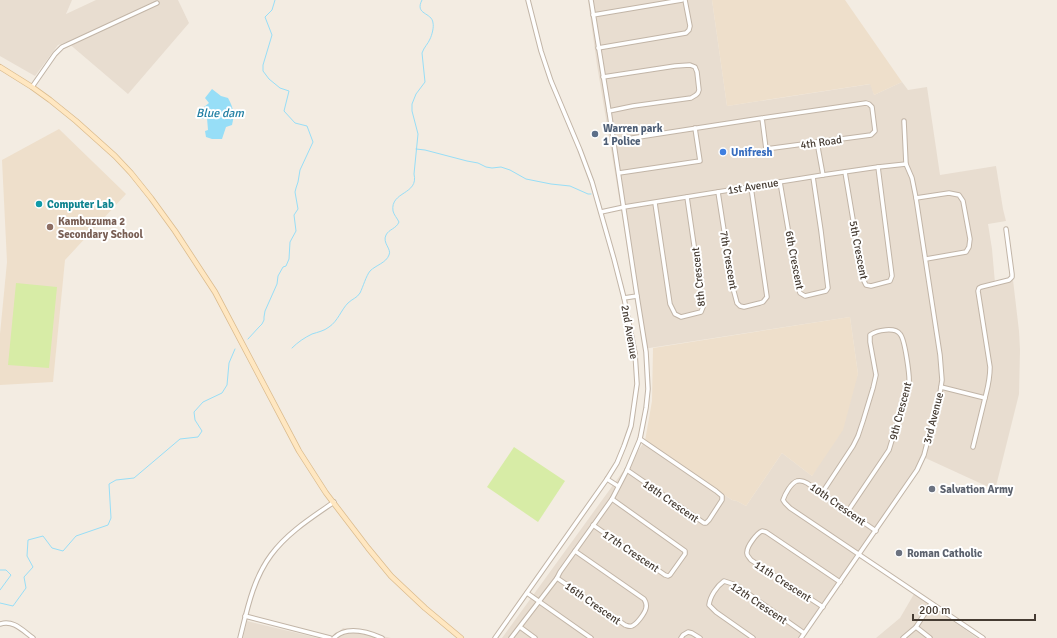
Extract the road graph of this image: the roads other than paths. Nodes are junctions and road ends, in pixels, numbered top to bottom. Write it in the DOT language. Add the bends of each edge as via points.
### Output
graph roads {
  1 [pos="528,0"];
  2 [pos="591,0"];
  3 [pos="682,0"];
  4 [pos="685,0"];
  5 [pos="156,3"];
  6 [pos="593,15"];
  7 [pos="598,48"];
  8 [pos="0,68"];
  9 [pos="603,77"];
  10 [pos="32,87"];
  11 [pos="609,111"];
  12 [pos="762,118"];
  13 [pos="904,121"];
  14 [pos="696,128"];
  15 [pos="613,141"];
  16 [pos="817,142"];
  17 [pos="906,164"];
  18 [pos="878,167"];
  19 [pos="845,172"];
  20 [pos="619,173"];
  21 [pos="822,175"];
  22 [pos="813,177"];
  23 [pos="780,182"];
  24 [pos="751,187"];
  25 [pos="718,192"];
  26 [pos="687,197"];
  27 [pos="916,198"];
  28 [pos="655,203"];
  29 [pos="624,207"];
  30 [pos="601,212"];
  31 [pos="1006,229"];
  32 [pos="926,259"];
  33 [pos="637,296"];
  34 [pos="624,298"];
  35 [pos="941,387"];
  36 [pos="985,398"];
  37 [pos="640,439"];
  38 [pos="973,447"];
  39 [pos="627,470"];
  40 [pos="607,480"];
  41 [pos="618,486"];
  42 [pos="822,493"];
  43 [pos="612,499"];
  44 [pos="334,502"];
  45 [pos="848,511"];
  46 [pos="593,525"];
  47 [pos="876,531"];
  48 [pos="575,551"];
  49 [pos="860,554"];
  50 [pos="557,578"];
  51 [pos="840,582"];
  52 [pos="527,593"];
  53 [pos="538,601"];
  54 [pos="931,604"];
  55 [pos="823,608"];
  56 [pos="245,616"];
  57 [pos="0,624"];
  58 [pos="916,626"];
  59 [pos="520,627"];
  60 [pos="804,634"];
  61 [pos="33,638"];
  62 [pos="240,638"];
  63 [pos="330,638"];
  64 [pos="334,638"];
  65 [pos="382,638"];
  66 [pos="461,638"];
  67 [pos="495,638"];
  68 [pos="512,638"];
  69 [pos="535,638"];
  70 [pos="591,638"];
  71 [pos="681,638"];
  72 [pos="700,638"];
  73 [pos="753,638"];
  74 [pos="801,638"];
  75 [pos="903,638"];
  76 [pos="930,638"];
  77 [pos="983,638"];
  1 -- 30 [label="street, 2nd Avenue" via="551,81 580,150"];
  2 -- 6 [label="street"];
  3 -- 6 [label="street"];
  4 -- 7 [label="street" via="690,26 686,33"];
  5 -- 10 [label="street" via="62,47"];
  6 -- 7 [label="street"];
  7 -- 9 [label="street"];
  8 -- 10 [label="street"];
  9 -- 11 [label="street"];
  9 -- 11 [label="street" via="690,65 695,67 697,72 699,90 690,98"];
  10 -- 44 [label="street" via="63,110 115,156 175,231 221,303 299,450"];
  11 -- 15 [label="street"];
  12 -- 14 [label="street"];
  12 -- 16 [label="street, 4th Road" via="766,149"];
  12 -- 16 [label="street, 4th Road" via="866,104 872,107 875,131 870,135"];
  13 -- 17 [label="street, 3rd Avenue"];
  14 -- 15 [label="street"];
  14 -- 20 [label="street" via="700,161"];
  15 -- 20 [label="street"];
  16 -- 21 [label="street"];
  17 -- 18 [label="street, 1st Avenue"];
  17 -- 27 [label="street, 3rd Avenue"];
  18 -- 19 [label="street, 1st Avenue"];
  18 -- 19 [label="street, 5th Crescent" via="892,276 890,281 871,286 866,285 863,279"];
  19 -- 21 [label="street, 1st Avenue"];
  20 -- 29 [label="street"];
  21 -- 22 [label="street, 1st Avenue"];
  22 -- 23 [label="street, 1st Avenue"];
  22 -- 23 [label="street, 6th Crescent" via="828,288 826,291 805,296 800,293 798,287"];
  23 -- 24 [label="street, 1st Avenue"];
  24 -- 25 [label="street, 1st Avenue"];
  24 -- 25 [label="street, 7th Crescent" via="767,296 764,302 744,307 737,303 733,288"];
  25 -- 26 [label="street, 1st Avenue"];
  26 -- 28 [label="street, 1st Avenue"];
  26 -- 28 [label="street, 8th Crescent" via="703,307 701,312 681,317 675,314 670,304"];
  27 -- 32 [label="street, 3rd Avenue"];
  27 -- 32 [label="street" via="949,194 959,196 963,201 970,239 966,252"];
  28 -- 29 [label="street, 1st Avenue"];
  29 -- 30 [label="street, 1st Avenue"];
  29 -- 33 [label="street"];
  30 -- 34 [label="street, 2nd Avenue"];
  31 -- 36 [label="street" via="1012,277 978,290 990,367 989,386"];
  32 -- 35 [label="street, 3rd Avenue" via="942,370"];
  33 -- 34 [label="street"];
  33 -- 37 [label="street" via="648,371 646,408"];
  34 -- 40 [label="street, 2nd Avenue" via="637,384 624,446"];
  35 -- 36 [label="street"];
  35 -- 47 [label="street, 3rd Avenue" via="924,455"];
  36 -- 38 [label="street"];
  37 -- 39 [label="street"];
  37 -- 39 [label="street, 18th Crescent" via="722,496 722,500 709,520 704,523"];
  39 -- 41 [label="street"];
  40 -- 41 [label="street"];
  40 -- 52 [label="street, 2nd Avenue"];
  41 -- 43 [label="street"];
  42 -- 45 [label="street, 10th Crescent"];
  42 -- 45 [label="street, 9th Crescent" via="853,446 866,414 876,375 870,335 892,330 898,332 904,341 908,384 889,450"];
  42 -- 49 [label="street, 10th Crescent" via="803,481 798,481 793,484 783,500 790,508"];
  43 -- 46 [label="street"];
  43 -- 46 [label="street, 17th Crescent" via="685,551 670,575 666,575"];
  44 -- 56 [label="street" via="300,527 271,555 257,579"];
  44 -- 66 [label="street" via="391,576"];
  45 -- 47 [label="street, 10th Crescent"];
  46 -- 48 [label="street"];
  47 -- 49 [label="street, 3rd Avenue"];
  48 -- 50 [label="street"];
  48 -- 50 [label="street, 16th Crescent" via="644,599 645,612 633,625 625,625"];
  49 -- 51 [label="street, 3rd Avenue"];
  49 -- 54 [label="street"];
  50 -- 53 [label="street"];
  51 -- 55 [label="street, 3rd Avenue"];
  51 -- 55 [label="street, 11th Crescent" via="766,532 757,534 746,552 751,560"];
  52 -- 53 [label="street"];
  52 -- 67 [label="street, 2nd Avenue"];
  53 -- 59 [label="street"];
  53 -- 70 [label="street"];
  54 -- 58 [label="street"];
  54 -- 77 [label="street"];
  55 -- 60 [label="street, 3rd Avenue"];
  56 -- 62 [label="street"];
  56 -- 63 [label="street"];
  57 -- 61 [label="street" via="15,624"];
  58 -- 75 [label="street"];
  58 -- 76 [label="street"];
  59 -- 68 [label="street"];
  59 -- 69 [label="street"];
  60 -- 73 [label="street, 12th Crescent" via="736,585 724,581 710,598 709,605"];
  60 -- 74 [label="street, 3rd Avenue"];
  64 -- 65 [label="street" via="339,633 348,631 369,633"];
  71 -- 72 [label="street" via="688,632"];
}
